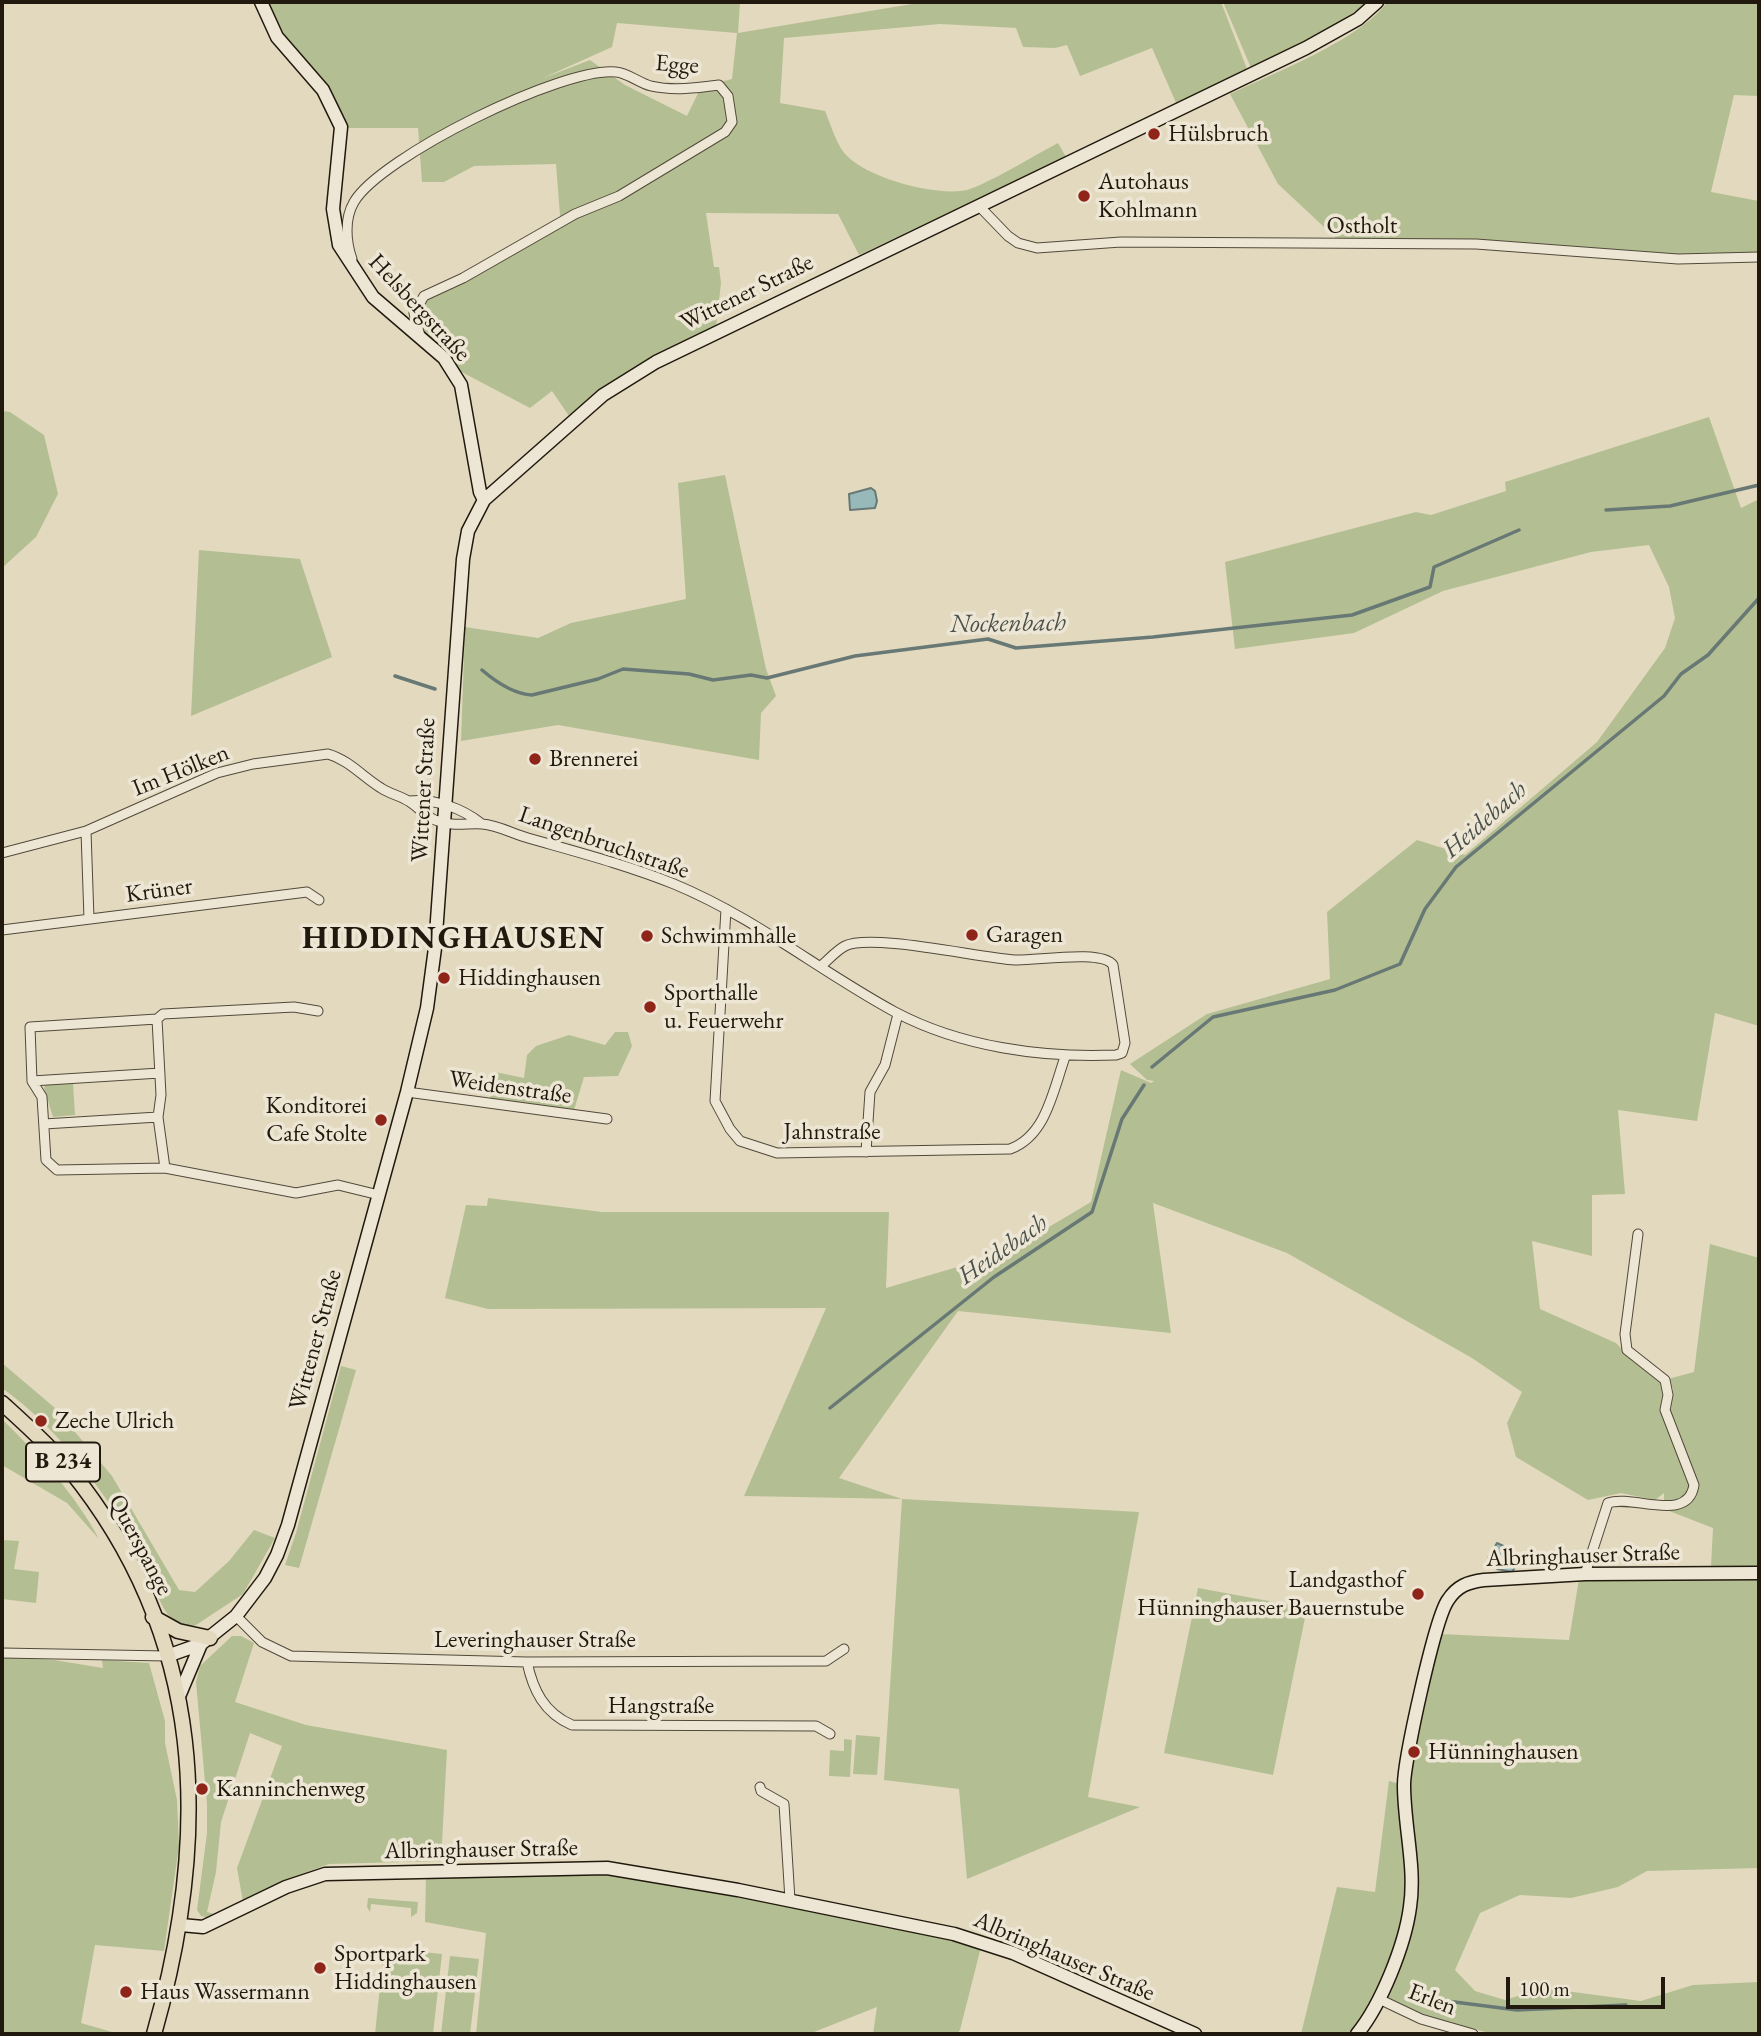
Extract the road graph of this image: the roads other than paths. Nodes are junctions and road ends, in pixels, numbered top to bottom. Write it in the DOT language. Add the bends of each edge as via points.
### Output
graph roads {
  1 [pos="261,2"];
  2 [pos="1377,2"];
  3 [pos="979,206"];
  4 [pos="1759,257"];
  5 [pos="362,283"];
  6 [pos="421,339"];
  7 [pos="484,500"];
  8 [pos="409,801"];
  9 [pos="445,806"];
  10 [pos="444,823"];
  11 [pos="482,824"];
  12 [pos="86,831"];
  13 [pos="2,853"];
  14 [pos="319,900"];
  15 [pos="726,909"];
  16 [pos="89,919"];
  17 [pos="2,930"];
  18 [pos="821,966"];
  19 [pos="318,1012"];
  20 [pos="898,1013"];
  21 [pos="157,1019"];
  22 [pos="1065,1057"];
  23 [pos="160,1073"];
  24 [pos="32,1081"];
  25 [pos="407,1092"];
  26 [pos="158,1117"];
  27 [pos="607,1119"];
  28 [pos="44,1124"];
  29 [pos="866,1152"];
  30 [pos="166,1168"];
  31 [pos="379,1195"];
  32 [pos="1638,1234"];
  33 [pos="2,1402"];
  34 [pos="1759,1573"];
  35 [pos="1585,1574"];
  36 [pos="236,1616"];
  37 [pos="153,1617"];
  38 [pos="206,1641"];
  39 [pos="844,1649"];
  40 [pos="2,1653"];
  41 [pos="167,1656"];
  42 [pos="527,1662"];
  43 [pos="180,1695"];
  44 [pos="830,1734"];
  45 [pos="760,1787"];
  46 [pos="790,1900"];
  47 [pos="181,1925"];
  48 [pos="1379,1998"];
  49 [pos="155,2034"];
  50 [pos="1195,2034"];
  51 [pos="1357,2034"];
  52 [pos="1473,2034"];
  1 -- 5 [label="street, Helsbergstraße" via="277,37 323,90 341,127 333,209 339,245"];
  2 -- 3 [label="street, Wittener Straße" via="1358,19 1306,48"];
  3 -- 4 [label="street, Ostholt" via="1008,236 1037,248 1121,242 1476,244 1678,259"];
  3 -- 7 [label="street, Wittener Straße" via="656,362 603,395"];
  5 -- 6 [label="street, Helsbergstraße"];
  5 -- 6 [label="street, Egge" via="347,232 354,201 439,136 496,108 594,74 617,72 650,86 693,89 719,85 728,96 732,122 725,132 619,196 575,214 424,296 414,313"];
  6 -- 7 [label="street, Helsbergstraße" via="444,358 461,385"];
  7 -- 9 [label="street, Wittener Straße" via="468,531 463,559"];
  8 -- 9 [label="street, Im Hölken" via="423,799"];
  8 -- 10 [label="street, Im Hölken"];
  8 -- 12 [label="street, Im Hölken" via="381,789 339,757 321,754 217,773"];
  9 -- 10 [label="street, Wittener Straße"];
  9 -- 11 [label="street, Langenbruchstraße"];
  10 -- 11 [label="street, Langenbruchstraße"];
  10 -- 25 [label="street, Wittener Straße" via="432,980"];
  11 -- 15 [label="street, Langenbruchstraße" via="618,863"];
  12 -- 13 [label="street, Im Hölken"];
  12 -- 16 [label="street"];
  14 -- 16 [label="street, Krüner" via="307,892"];
  15 -- 18 [label="street, Langenbruchstraße"];
  15 -- 29 [label="street, Jahnstraße" via="715,1101 730,1129 740,1141 777,1153"];
  16 -- 17 [label="street, Krüner"];
  18 -- 20 [label="street, Langenbruchstraße"];
  18 -- 22 [label="street, Langenbruchstraße" via="844,946 873,942 980,958 1109,959 1125,1043 1122,1053"];
  19 -- 21 [label="street" via="294,1007 163,1014"];
  20 -- 22 [label="street, Langenbruchstraße" via="972,1042"];
  20 -- 29 [label="street" via="885,1065 870,1092"];
  21 -- 23 [label="street"];
  21 -- 24 [label="street" via="30,1027"];
  22 -- 29 [label="street, Jahnstraße" via="1037,1132 1024,1144 986,1152"];
  23 -- 24 [label="street"];
  23 -- 26 [label="street"];
  24 -- 28 [label="street" via="41,1097"];
  25 -- 27 [label="street, Weidenstraße"];
  25 -- 31 [label="street, Wittener Straße"];
  26 -- 28 [label="street"];
  26 -- 30 [label="street"];
  28 -- 30 [label="street" via="46,1160 57,1171"];
  30 -- 31 [label="street" via="296,1193 338,1185"];
  31 -- 36 [label="street, Wittener Straße" via="288,1525 265,1578"];
  32 -- 35 [label="street" via="1625,1334 1627,1350 1665,1380 1665,1410 1694,1485 1693,1496 1684,1504 1666,1506 1608,1503"];
  33 -- 37 [label="main road, Querspange / B 234" via="44,1442 113,1531"];
  34 -- 35 [label="street, Albringhauser Straße"];
  35 -- 48 [label="street, Albringhauser Straße" via="1469,1582 1447,1601 1404,1782 1410,1906 1405,1934"];
  36 -- 38 [label="street, Wittener Straße"];
  36 -- 42 [label="street, Leveringhauser Straße" via="262,1642 291,1656"];
  37 -- 38 [label="main road"];
  37 -- 41 [label="main road, Querspange / B 234"];
  38 -- 41 [label="street, Wittener Straße"];
  38 -- 43 [label="street"];
  39 -- 42 [label="street, Leveringhauser Straße" via="826,1661"];
  40 -- 41 [label="street"];
  41 -- 43 [label="main road, B 234"];
  42 -- 44 [label="street, Hangstraße" via="538,1697 559,1719 572,1725 816,1726"];
  43 -- 47 [label="main road, B 234" via="191,1825"];
  45 -- 46 [label="street" via="784,1804"];
  46 -- 47 [label="street, Albringhauser Straße" via="607,1868 325,1874 286,1887 203,1927"];
  46 -- 50 [label="street, Albringhauser Straße" via="954,1934 1013,1953"];
  47 -- 49 [label="main road, B 234"];
  48 -- 51 [label="street, Albringhauser Straße"];
  48 -- 52 [label="street, Erlen" via="1421,2019"];
}
